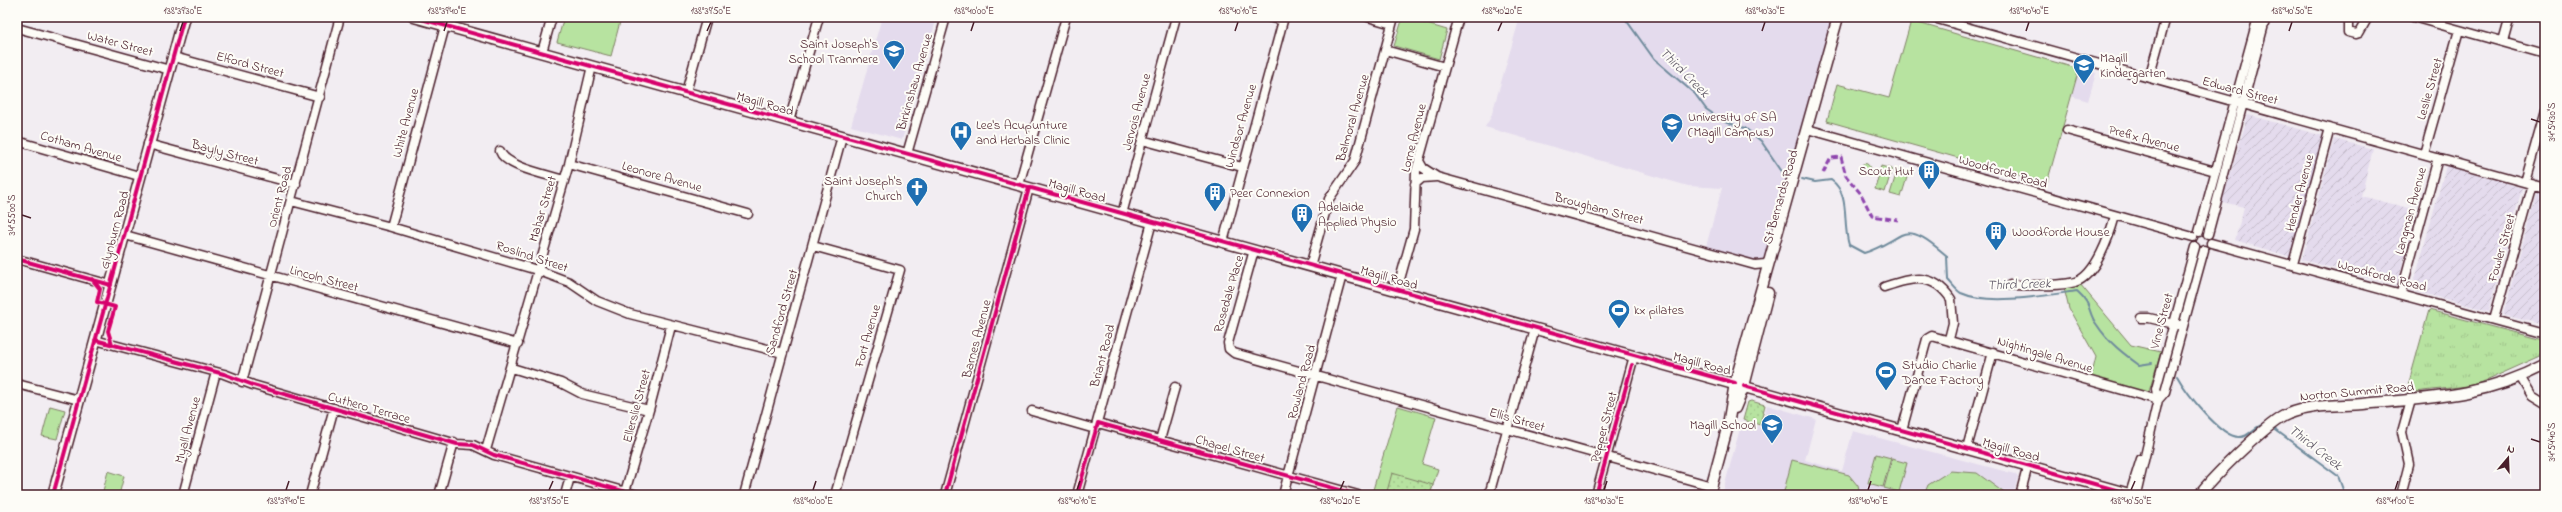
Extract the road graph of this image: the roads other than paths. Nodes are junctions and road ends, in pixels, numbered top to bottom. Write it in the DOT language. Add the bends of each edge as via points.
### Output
graph roads {
  1 [pos="184,17"];
  2 [pos="340,17"];
  3 [pos="414,17"];
  4 [pos="552,17"];
  5 [pos="707,17"];
  6 [pos="819,17"];
  7 [pos="946,17"];
  8 [pos="1066,17"];
  9 [pos="1176,17"];
  10 [pos="1269,17"];
  11 [pos="1368,17"];
  12 [pos="1459,17"];
  13 [pos="1838,17"];
  14 [pos="1844,17"];
  15 [pos="1930,17"];
  16 [pos="2166,17"];
  17 [pos="2258,17"];
  18 [pos="2266,17"];
  19 [pos="2348,17"];
  20 [pos="2368,17"];
  21 [pos="2413,17"];
  22 [pos="2510,17"];
  23 [pos="429,19"];
  24 [pos="1284,19"];
  25 [pos="1393,20"];
  26 [pos="445,26"];
  27 [pos="17,28"];
  28 [pos="2459,30"];
  29 [pos="2503,42"];
  30 [pos="1385,50"];
  31 [pos="542,52"];
  32 [pos="2545,54"];
  33 [pos="174,57"];
  34 [pos="592,66"];
  35 [pos="1445,67"];
  36 [pos="170,70"];
  37 [pos="2149,78"];
  38 [pos="686,92"];
  39 [pos="320,97"];
  40 [pos="2234,102"];
  41 [pos="2243,104"];
  42 [pos="2545,111"];
  43 [pos="790,121"];
  44 [pos="2330,128"];
  45 [pos="1810,130"];
  46 [pos="2067,130"];
  47 [pos="842,136"];
  48 [pos="1142,140"];
  49 [pos="17,141"];
  50 [pos="148,144"];
  51 [pos="2222,148"];
  52 [pos="2230,150"];
  53 [pos="500,151"];
  54 [pos="907,154"];
  55 [pos="2424,154"];
  56 [pos="2438,158"];
  57 [pos="1419,161"];
  58 [pos="1801,163"];
  59 [pos="569,164"];
  60 [pos="1242,167"];
  61 [pos="2215,171"];
  62 [pos="139,176"];
  63 [pos="1437,177"];
  64 [pos="564,180"];
  65 [pos="2529,183"];
  66 [pos="296,184"];
  67 [pos="1415,184"];
  68 [pos="1024,186"];
  69 [pos="2545,188"];
  70 [pos="291,201"];
  71 [pos="748,214"];
  72 [pos="1122,214"];
  73 [pos="2115,216"];
  74 [pos="1152,222"];
  75 [pos="391,227"];
  76 [pos="2208,234"];
  77 [pos="125,235"];
  78 [pos="2196,235"];
  79 [pos="1223,242"];
  80 [pos="2211,243"];
  81 [pos="813,246"];
  82 [pos="2195,247"];
  83 [pos="1254,250"];
  84 [pos="2204,250"];
  85 [pos="17,259"];
  86 [pos="1770,260"];
  87 [pos="2293,264"];
  88 [pos="1755,265"];
  89 [pos="1310,266"];
  90 [pos="537,270"];
  91 [pos="1342,275"];
  92 [pos="271,276"];
  93 [pos="1766,276"];
  94 [pos="111,284"];
  95 [pos="2010,285"];
  96 [pos="1884,287"];
  97 [pos="1397,290"];
  98 [pos="2401,293"];
  99 [pos="2141,318"];
  100 [pos="2494,319"];
  101 [pos="2174,324"];
  102 [pos="671,326"];
  103 [pos="2183,326"];
  104 [pos="1534,333"];
  105 [pos="2545,334"];
  106 [pos="1949,339"];
  107 [pos="96,340"];
  108 [pos="518,344"];
  109 [pos="1993,352"];
  110 [pos="783,353"];
  111 [pos="1634,356"];
  112 [pos="2545,365"];
  113 [pos="512,368"];
  114 [pos="216,372"];
  115 [pos="1316,376"];
  116 [pos="2521,378"];
  117 [pos="242,382"];
  118 [pos="17,384"];
  119 [pos="1740,384"];
  120 [pos="1175,387"];
  121 [pos="79,400"];
  122 [pos="2158,400"];
  123 [pos="2411,400"];
  124 [pos="2545,406"];
  125 [pos="334,408"];
  126 [pos="649,410"];
  127 [pos="1032,411"];
  128 [pos="1097,426"];
  129 [pos="1508,430"];
  130 [pos="1902,430"];
  131 [pos="1160,440"];
  132 [pos="454,442"];
  133 [pos="1967,448"];
  134 [pos="486,450"];
  135 [pos="1606,457"];
  136 [pos="2028,465"];
  137 [pos="570,476"];
  138 [pos="1288,476"];
  139 [pos="1710,491"];
  140 [pos="625,492"];
  141 [pos="53,495"];
  142 [pos="183,495"];
  143 [pos="310,495"];
  144 [pos="439,495"];
  145 [pos="565,495"];
  146 [pos="637,495"];
  147 [pos="744,495"];
  148 [pos="835,495"];
  149 [pos="946,495"];
  150 [pos="1077,495"];
  151 [pos="1283,495"];
  152 [pos="1358,495"];
  153 [pos="1489,495"];
  154 [pos="1596,495"];
  155 [pos="2020,495"];
  156 [pos="2133,495"];
  157 [pos="2199,495"];
  158 [pos="2401,495"];
  1 -- 33 [label="main road, Glynburn Road"];
  2 -- 39 [label="street, Orient Road"];
  3 -- 23 [label="main road, Magill Road"];
  4 -- 31 [label="street"];
  5 -- 38 [label="street"];
  6 -- 43 [label="street"];
  7 -- 54 [label="street, Birkinshaw Avenue"];
  8 -- 68 [label="street, Barnes Avenue"];
  9 -- 48 [label="street, Jervois Avenue"];
  10 -- 24 [label="street"];
  11 -- 25 [label="street"];
  12 -- 35 [label="street, Lorne Avenue"];
  13 -- 45 [label="main road, St Bernards Road"];
  14 -- 45 [label="main road, St Bernards Road"];
  15 -- 37 [label="street, Edward Street"];
  16 -- 37 [label="street"];
  17 -- 40 [label="street"];
  18 -- 41 [label="street"];
  19 -- 20 [label="street" via="2348,32 2356,34"];
  21 -- 28 [label="street"];
  22 -- 29 [label="street"];
  23 -- 26 [label="main road, Magill Road"];
  24 -- 60 [label="street, Windsor Avenue"];
  25 -- 30 [label="street, Balmoral Avenue"];
  26 -- 31 [label="main road, Magill Road"];
  26 -- 75 [label="street, White Avenue"];
  27 -- 36 [label="street, Water Street"];
  28 -- 29 [label="street"];
  28 -- 55 [label="street, Leslie Street"];
  29 -- 32 [label="street"];
  30 -- 35 [label="street"];
  30 -- 89 [label="street, Balmoral Avenue" via="1355,161 1329,199"];
  31 -- 34 [label="main road, Magill Road"];
  33 -- 36 [label="main road, Glynburn Road"];
  33 -- 39 [label="street, Elford Street"];
  34 -- 38 [label="main road, Magill Road"];
  34 -- 59 [label="street, Mahar Street"];
  35 -- 57 [label="street, Lorne Avenue"];
  36 -- 50 [label="main road, Glynburn Road"];
  37 -- 40 [label="street, Edward Street"];
  38 -- 43 [label="main road, Magill Road"];
  39 -- 66 [label="street, Orient Road"];
  40 -- 41 [label="street, Edward Street"];
  40 -- 51 [label="street"];
  41 -- 44 [label="street, Edward Street"];
  41 -- 52 [label="street"];
  42 -- 65 [label="street, Fowler Street"];
  43 -- 47 [label="main road, Magill Road"];
  44 -- 55 [label="street, Edward Street"];
  44 -- 87 [label="street, Hender Avenue"];
  45 -- 58 [label="main road, St Bernards Road"];
  45 -- 73 [label="street, Woodforde Road"];
  46 -- 61 [label="street, Prefix Avenue"];
  47 -- 54 [label="main road, Magill Road"];
  47 -- 81 [label="street, Sandford Street"];
  48 -- 60 [label="street"];
  48 -- 72 [label="street, Jervois Avenue"];
  49 -- 62 [label="street, Cotham Avenue"];
  50 -- 62 [label="main road, Glynburn Road"];
  50 -- 66 [label="street, Bayly Street"];
  51 -- 52 [label="street"];
  51 -- 61 [label="street"];
  52 -- 76 [label="street"];
  53 -- 64 [label="street" via="503,158 513,164"];
  54 -- 68 [label="main road, Magill Road"];
  55 -- 56 [label="street, Edward Street"];
  56 -- 65 [label="street, Edward Street"];
  56 -- 98 [label="street, Langman Avenue"];
  57 -- 63 [label="street, Brougham Street" via="1422,168"];
  57 -- 67 [label="street, Lorne Avenue"];
  58 -- 86 [label="main road, St Bernards Road"];
  58 -- 119 [label="main road, St Bernards Road"];
  59 -- 64 [label="street, Mahar Street"];
  59 -- 71 [label="street, Leonore Avenue"];
  60 -- 79 [label="street, Windsor Avenue"];
  61 -- 78 [label="street"];
  62 -- 77 [label="main road, Glynburn Road"];
  63 -- 67 [label="street, Brougham Street" via="1422,178"];
  63 -- 88 [label="street, Brougham Street"];
  64 -- 90 [label="street, Mahar Street"];
  65 -- 69 [label="street, Edward Street"];
  65 -- 100 [label="street, Fowler Street"];
  66 -- 70 [label="street, Orient Road"];
  67 -- 97 [label="street, Lorne Avenue" via="1414,229"];
  68 -- 72 [label="main road, Magill Road"];
  68 -- 149 [label="street, Barnes Avenue"];
  70 -- 75 [label="street, Roslind Street"];
  70 -- 92 [label="street, Orient Road"];
  72 -- 74 [label="main road, Magill Road"];
  73 -- 78 [label="street, Woodforde Road"];
  73 -- 95 [label="street" via="2105,246 2087,274 2076,282"];
  74 -- 79 [label="main road, Magill Road"];
  74 -- 128 [label="street, Briant Road"];
  75 -- 90 [label="street, Roslind Street"];
  76 -- 78 [label="street, Woodforde Road"];
  76 -- 80 [label="street"];
  77 -- 92 [label="street, Lincoln Street"];
  77 -- 94 [label="main road, Glynburn Road"];
  78 -- 82 [label="street"];
  79 -- 83 [label="main road, Magill Road"];
  80 -- 84 [label="street"];
  80 -- 87 [label="street, Woodforde Road"];
  81 -- 110 [label="street, Sandford Street"];
  81 -- 148 [label="street, Fort Avenue" via="900,270"];
  82 -- 84 [label="street"];
  82 -- 101 [label="street, Vine Street"];
  83 -- 89 [label="main road, Magill Road"];
  83 -- 115 [label="street, Rosedale Place" via="1228,342 1229,349 1243,356"];
  84 -- 103 [label="street, Vine Street"];
  85 -- 94 [label="street"];
  86 -- 88 [label="street"];
  86 -- 93 [label="main road, St Bernards Road"];
  87 -- 98 [label="street, Woodforde Road"];
  88 -- 93 [label="street, Brougham Street"];
  89 -- 91 [label="main road, Magill Road"];
  90 -- 102 [label="street, Roslind Street" via="570,282 597,301"];
  90 -- 108 [label="street, Mahar Street"];
  91 -- 97 [label="main road, Magill Road"];
  91 -- 115 [label="street, Rowland Road"];
  92 -- 108 [label="street, Lincoln Street"];
  92 -- 117 [label="street, Orient Road"];
  93 -- 119 [label="main road, St Bernards Road"];
  94 -- 107 [label="main road, Glynburn Road"];
  96 -- 106 [label="street" via="1920,278 1934,282 1946,291 1951,300 1953,324"];
  97 -- 104 [label="main road, Magill Road"];
  98 -- 100 [label="street, Woodforde Road"];
  99 -- 101 [label="street"];
  100 -- 105 [label="street, Woodforde Road"];
  101 -- 103 [label="street"];
  101 -- 122 [label="street, Vine Street" via="2156,389"];
  102 -- 110 [label="street, Roslind Street"];
  102 -- 126 [label="street, Ellerslie Street"];
  103 -- 122 [label="street, Vine Street" via="2165,392"];
  104 -- 111 [label="main road, Magill Road"];
  104 -- 129 [label="street"];
  106 -- 109 [label="street, Nightingale Avenue"];
  106 -- 130 [label="street, Nightingale Avenue" via="1935,335 1926,339"];
  107 -- 114 [label="street, Cuthero Terrace"];
  107 -- 121 [label="main road, Glynburn Road"];
  108 -- 113 [label="street, Mahar Street"];
  109 -- 122 [label="street, Nightingale Avenue"];
  109 -- 133 [label="street"];
  110 -- 147 [label="street, Sandford Street"];
  111 -- 119 [label="main road, Magill Road"];
  111 -- 135 [label="street, Pepper Street"];
  112 -- 116 [label="main road, Norton Summit Road"];
  113 -- 126 [label="street" via="561,384 582,394"];
  113 -- 134 [label="street, Mahar Street"];
  114 -- 117 [label="street, Cuthero Terrace"];
  114 -- 142 [label="street, Myall Avenue"];
  115 -- 129 [label="street, Ellis Street"];
  115 -- 138 [label="street, Rowland Road"];
  116 -- 123 [label="main road, Norton Summit Road" via="2481,391"];
  116 -- 124 [label="street" via="2532,397"];
  117 -- 125 [label="street, Cuthero Terrace"];
  118 -- 121 [label="street"];
  119 -- 130 [label="main road, Magill Road"];
  119 -- 139 [label="main road"];
  120 -- 131 [label="street"];
  121 -- 141 [label="main road, Glynburn Road"];
  122 -- 156 [label="street, Vine Street" via="2144,453 2136,470"];
  123 -- 157 [label="main road, Norton Summit Road" via="2297,410 2267,429"];
  123 -- 158 [label="street" via="2402,432 2409,464"];
  125 -- 132 [label="street, Cuthero Terrace"];
  125 -- 143 [label="street"];
  126 -- 140 [label="street, Ellerslie Street"];
  127 -- 128 [label="street, Chapel Street"];
  128 -- 131 [label="street, Chapel Street"];
  128 -- 150 [label="street, Briant Road"];
  129 -- 135 [label="street, Ellis Street"];
  129 -- 153 [label="street"];
  130 -- 133 [label="main road, Magill Road"];
  131 -- 138 [label="street, Chapel Street"];
  132 -- 134 [label="street, Cuthero Terrace"];
  132 -- 144 [label="street"];
  133 -- 136 [label="main road, Magill Road"];
  134 -- 137 [label="street, Cuthero Terrace" via="494,455"];
  135 -- 139 [label="street, Ellis Street"];
  135 -- 154 [label="street, Pepper Street"];
  136 -- 155 [label="street"];
  136 -- 156 [label="main road, Magill Road"];
  137 -- 140 [label="street, Cuthero Terrace"];
  137 -- 145 [label="street"];
  138 -- 151 [label="street, Rowland Road"];
  138 -- 152 [label="street, Chapel Street"];
  140 -- 146 [label="street, Cuthero Terrace"];
}
